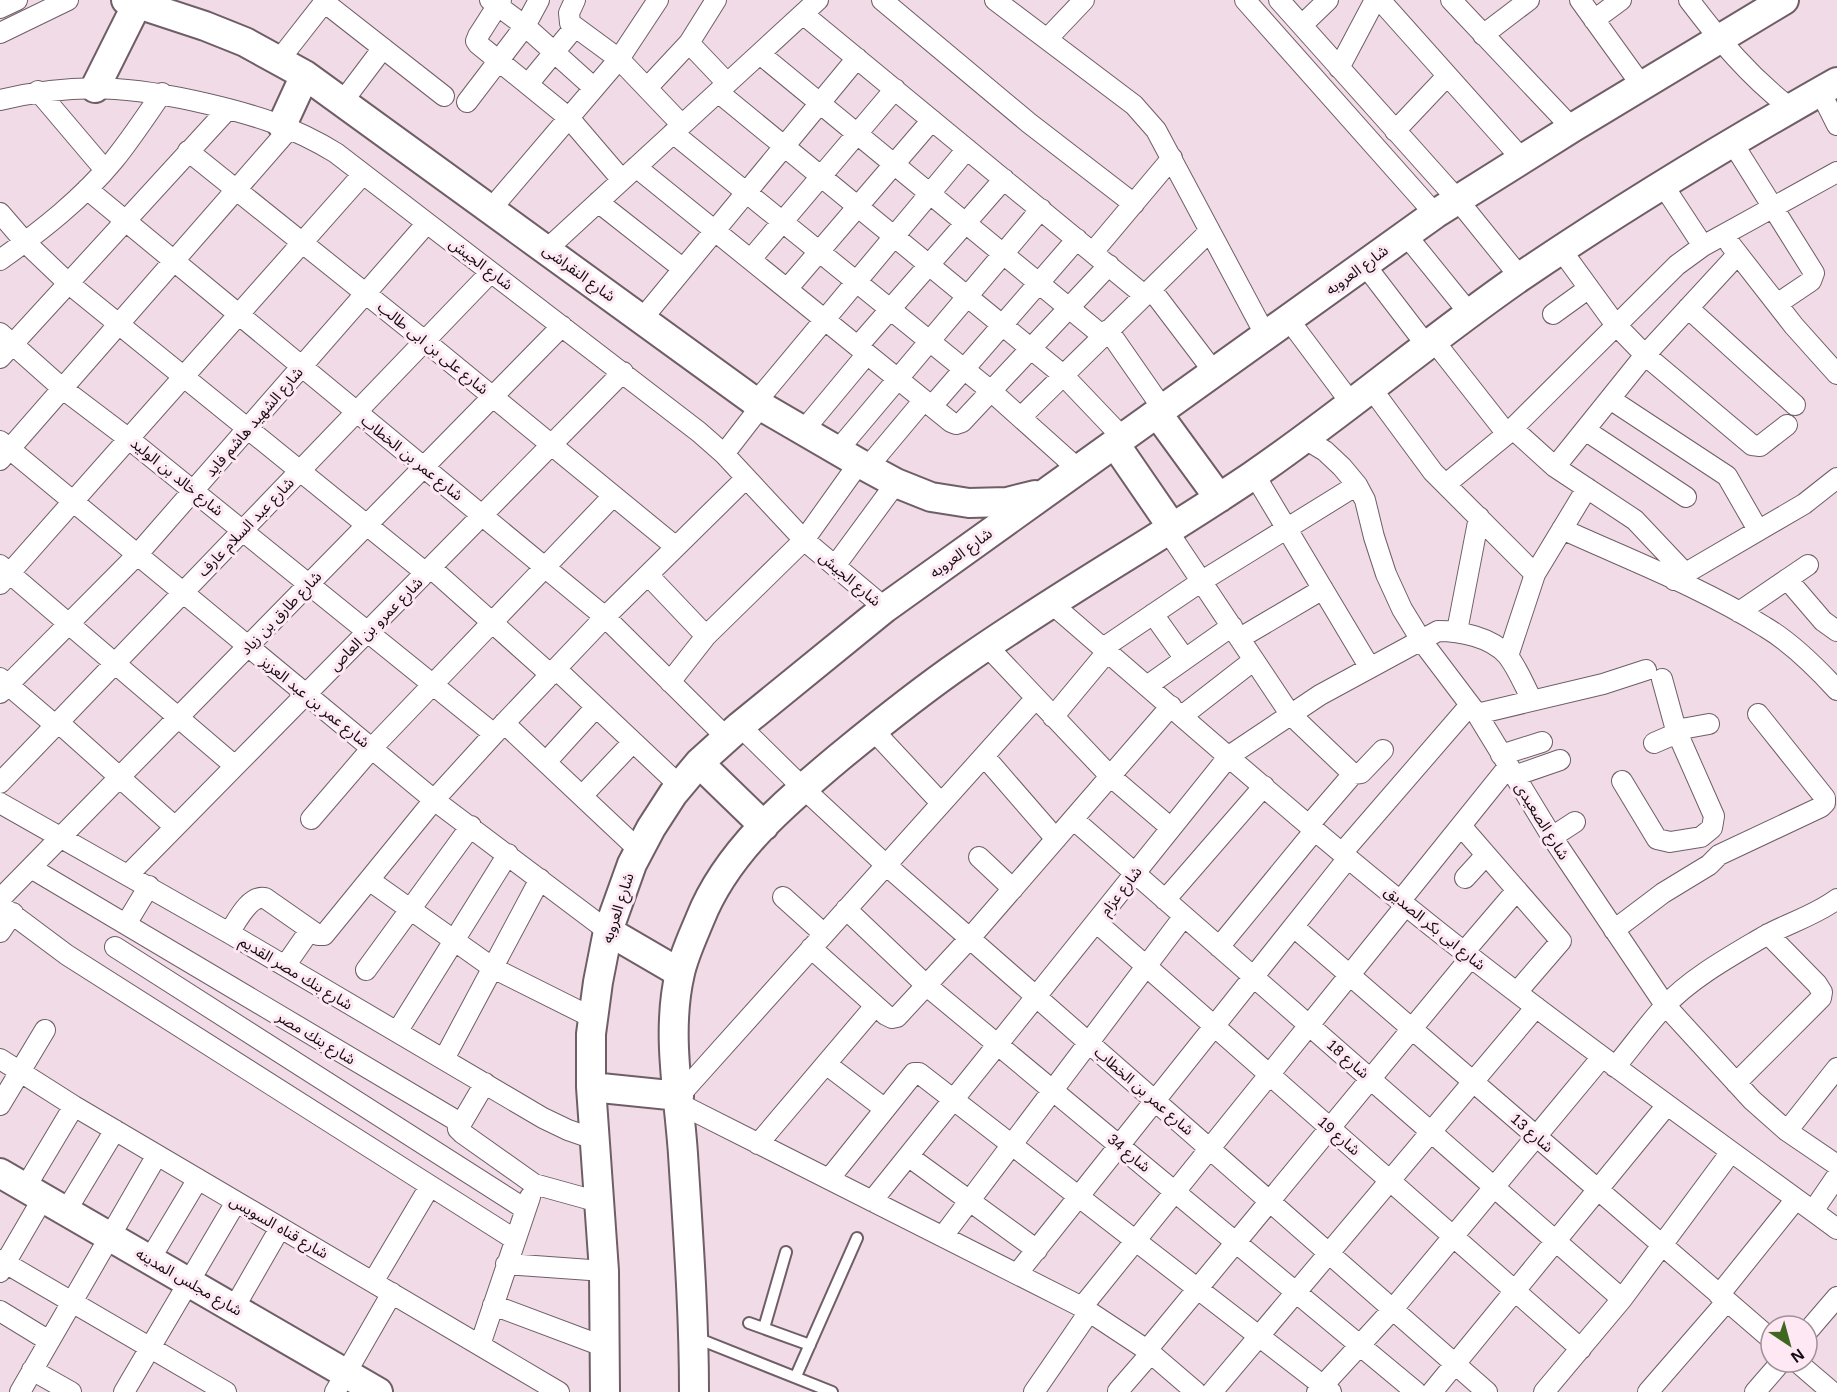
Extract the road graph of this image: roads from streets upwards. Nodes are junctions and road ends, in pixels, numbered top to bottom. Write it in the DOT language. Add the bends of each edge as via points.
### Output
graph roads {
  1 [pos="17,0"];
  2 [pos="68,0"];
  3 [pos="539,0"];
  4 [pos="574,0"];
  5 [pos="658,0"];
  6 [pos="716,0"];
  7 [pos="818,0"];
  8 [pos="882,0"];
  9 [pos="994,0"];
  10 [pos="1084,0"];
  11 [pos="1245,0"];
  12 [pos="1279,0"];
  13 [pos="1328,0"];
  14 [pos="1375,0"];
  15 [pos="1529,0"];
  16 [pos="1580,0"];
  17 [pos="1622,0"];
  18 [pos="1689,0"];
  19 [pos="1783,0"];
  20 [pos="325,1"];
  21 [pos="132,2"];
  22 [pos="496,2"];
  23 [pos="1457,2"];
  24 [pos="0,8"];
  25 [pos="803,14"];
  26 [pos="1594,20"];
  27 [pos="1302,25"];
  28 [pos="525,26"];
  29 [pos="575,27"];
  30 [pos="0,33"];
  31 [pos="1483,35"];
  32 [pos="1047,39"];
  33 [pos="1719,40"];
  34 [pos="689,43"];
  35 [pos="383,48"];
  36 [pos="554,52"];
  37 [pos="760,54"];
  38 [pos="857,58"];
  39 [pos="619,59"];
  40 [pos="279,60"];
  41 [pos="499,60"];
  42 [pos="305,75"];
  43 [pos="1346,75"];
  44 [pos="1447,76"];
  45 [pos="528,84"];
  46 [pos="1642,86"];
  47 [pos="1829,86"];
  48 [pos="95,88"];
  49 [pos="594,88"];
  50 [pos="647,88"];
  51 [pos="722,88"];
  52 [pos="895,89"];
  53 [pos="38,91"];
  54 [pos="162,93"];
  55 [pos="444,96"];
  56 [pos="0,99"];
  57 [pos="1333,100"];
  58 [pos="343,101"];
  59 [pos="467,102"];
  60 [pos="819,103"];
  61 [pos="1790,108"];
  62 [pos="228,109"];
  63 [pos="569,118"];
  64 [pos="932,120"];
  65 [pos="1837,125"];
  66 [pos="286,126"];
  67 [pos="1572,128"];
  68 [pos="677,129"];
  69 [pos="1395,131"];
  70 [pos="857,134"];
  71 [pos="1732,141"];
  72 [pos="783,146"];
  73 [pos="968,149"];
  74 [pos="188,151"];
  75 [pos="1172,159"];
  76 [pos="1522,159"];
  77 [pos="894,165"];
  78 [pos="105,170"];
  79 [pos="1837,171"];
  80 [pos="629,173"];
  81 [pos="363,174"];
  82 [pos="821,176"];
  83 [pos="1004,179"];
  84 [pos="1663,185"];
  85 [pos="87,189"];
  86 [pos="237,190"];
  87 [pos="745,192"];
  88 [pos="930,194"];
  89 [pos="598,202"];
  90 [pos="1134,204"];
  91 [pos="858,207"];
  92 [pos="1446,207"];
  93 [pos="1773,207"];
  94 [pos="491,209"];
  95 [pos="1041,209"];
  96 [pos="0,213"];
  97 [pos="125,220"];
  98 [pos="782,222"];
  99 [pos="427,223"];
  100 [pos="965,223"];
  101 [pos="714,230"];
  102 [pos="1210,231"];
  103 [pos="1406,235"];
  104 [pos="1723,235"];
  105 [pos="894,237"];
  106 [pos="1077,239"];
  107 [pos="25,242"];
  108 [pos="303,243"];
  109 [pos="1703,246"];
  110 [pos="547,249"];
  111 [pos="1562,251"];
  112 [pos="819,252"];
  113 [pos="1093,252"];
  114 [pos="1003,254"];
  115 [pos="1738,254"];
  116 [pos="0,260"];
  117 [pos="751,260"];
  118 [pos="174,261"];
  119 [pos="929,265"];
  120 [pos="1365,265"];
  121 [pos="1109,266"];
  122 [pos="682,268"];
  123 [pos="491,272"];
  124 [pos="1520,278"];
  125 [pos="856,282"];
  126 [pos="68,283"];
  127 [pos="1039,283"];
  128 [pos="1589,288"];
  129 [pos="787,289"];
  130 [pos="1148,292"];
  131 [pos="366,294"];
  132 [pos="968,296"];
  133 [pos="1777,304"];
  134 [pos="1069,308"];
  135 [pos="1688,308"];
  136 [pos="890,309"];
  137 [pos="1470,314"];
  138 [pos="1553,314"];
  139 [pos="238,315"];
  140 [pos="642,319"];
  141 [pos="825,320"];
  142 [pos="1289,320"];
  143 [pos="119,323"];
  144 [pos="1615,324"];
  145 [pos="1002,325"];
  146 [pos="562,326"];
  147 [pos="1105,333"];
  148 [pos="1266,336"];
  149 [pos="929,341"];
  150 [pos="426,342"];
  151 [pos="1430,343"];
  152 [pos="4,345"];
  153 [pos="1031,348"];
  154 [pos="863,350"];
  155 [pos="1645,355"];
  156 [pos="301,368"];
  157 [pos="964,369"];
  158 [pos="623,372"];
  159 [pos="1214,372"];
  160 [pos="1837,374"];
  161 [pos="1063,375"];
  162 [pos="184,376"];
  163 [pos="898,378"];
  164 [pos="63,389"];
  165 [pos="991,391"];
  166 [pos="1361,396"];
  167 [pos="493,397"];
  168 [pos="1610,399"];
  169 [pos="928,403"];
  170 [pos="758,404"];
  171 [pos="1794,405"];
  172 [pos="1160,411"];
  173 [pos="356,413"];
  174 [pos="1021,417"];
  175 [pos="1787,425"];
  176 [pos="248,428"];
  177 [pos="1585,430"];
  178 [pos="803,431"];
  179 [pos="1509,431"];
  180 [pos="129,439"];
  181 [pos="1305,439"];
  182 [pos="1119,441"];
  183 [pos="552,445"];
  184 [pos="3,450"];
  185 [pos="724,454"];
  186 [pos="854,461"];
  187 [pos="1555,467"];
  188 [pos="423,468"];
  189 [pos="1078,469"];
  190 [pos="301,470"];
  191 [pos="1254,474"];
  192 [pos="746,478"];
  193 [pos="1837,478"];
  194 [pos="896,483"];
  195 [pos="1446,484"];
  196 [pos="1357,485"];
  197 [pos="1587,488"];
  198 [pos="193,491"];
  199 [pos="1044,493"];
  200 [pos="614,496"];
  201 [pos="1686,497"];
  202 [pos="1219,498"];
  203 [pos="73,502"];
  204 [pos="482,516"];
  205 [pos="1479,517"];
  206 [pos="368,525"];
  207 [pos="1170,528"];
  208 [pos="1287,529"];
  209 [pos="1562,529"];
  210 [pos="243,530"];
  211 [pos="1758,530"];
  212 [pos="804,540"];
  213 [pos="676,547"];
  214 [pos="137,555"];
  215 [pos="1808,565"];
  216 [pos="836,566"];
  217 [pos="545,568"];
  218 [pos="428,570"];
  219 [pos="3,574"];
  220 [pos="1535,574"];
  221 [pos="648,575"];
  222 [pos="1679,576"];
  223 [pos="1787,579"];
  224 [pos="1202,581"];
  225 [pos="309,584"];
  226 [pos="1323,589"];
  227 [pos="182,593"];
  228 [pos="1052,604"];
  229 [pos="885,608"];
  230 [pos="1739,612"];
  231 [pos="1153,614"];
  232 [pos="605,617"];
  233 [pos="492,623"];
  234 [pos="69,624"];
  235 [pos="1837,630"];
  236 [pos="1457,631"];
  237 [pos="368,632"];
  238 [pos="1236,632"];
  239 [pos="706,636"];
  240 [pos="1420,640"];
  241 [pos="987,646"];
  242 [pos="248,647"];
  243 [pos="1105,650"];
  244 [pos="1508,656"];
  245 [pos="1185,659"];
  246 [pos="1254,660"];
  247 [pos="115,663"];
  248 [pos="1370,668"];
  249 [pos="553,672"];
  250 [pos="670,682"];
  251 [pos="3,685"];
  252 [pos="433,685"];
  253 [pos="1148,686"];
  254 [pos="1837,690"];
  255 [pos="306,694"];
  256 [pos="1036,698"];
  257 [pos="1532,700"];
  258 [pos="596,707"];
  259 [pos="1474,709"];
  260 [pos="1176,711"];
  261 [pos="1290,714"];
  262 [pos="1758,714"];
  263 [pos="178,717"];
  264 [pos="1053,717"];
  265 [pos="56,724"];
  266 [pos="1709,724"];
  267 [pos="499,729"];
  268 [pos="873,730"];
  269 [pos="1677,731"];
  270 [pos="734,732"];
  271 [pos="633,742"];
  272 [pos="1542,742"];
  273 [pos="1654,743"];
  274 [pos="372,748"];
  275 [pos="1383,750"];
  276 [pos="984,756"];
  277 [pos="1229,756"];
  278 [pos="1560,760"];
  279 [pos="546,762"];
  280 [pos="699,763"];
  281 [pos="235,766"];
  282 [pos="1508,766"];
  283 [pos="1353,774"];
  284 [pos="1110,776"];
  285 [pos="119,777"];
  286 [pos="1622,781"];
  287 [pos="0,783"];
  288 [pos="680,786"];
  289 [pos="1264,786"];
  290 [pos="803,788"];
  291 [pos="582,796"];
  292 [pos="434,800"];
  293 [pos="0,803"];
  294 [pos="941,803"];
  295 [pos="311,819"];
  296 [pos="1073,819"];
  297 [pos="1575,822"];
  298 [pos="471,826"];
  299 [pos="764,826"];
  300 [pos="175,827"];
  301 [pos="1312,827"];
  302 [pos="1461,827"];
  303 [pos="1171,828"];
  304 [pos="1706,832"];
  305 [pos="61,837"];
  306 [pos="1552,837"];
  307 [pos="1056,838"];
  308 [pos="639,850"];
  309 [pos="508,854"];
  310 [pos="1486,855"];
  311 [pos="1345,856"];
  312 [pos="979,857"];
  313 [pos="1713,860"];
  314 [pos="886,865"];
  315 [pos="31,868"];
  316 [pos="1135,873"];
  317 [pos="128,875"];
  318 [pos="1465,878"];
  319 [pos="540,879"];
  320 [pos="369,880"];
  321 [pos="149,886"];
  322 [pos="1012,889"];
  323 [pos="1517,890"];
  324 [pos="783,897"];
  325 [pos="1837,899"];
  326 [pos="1165,900"];
  327 [pos="1403,903"];
  328 [pos="4,906"];
  329 [pos="410,909"];
  330 [pos="846,909"];
  331 [pos="1184,916"];
  332 [pos="1096,922"];
  333 [pos="126,924"];
  334 [pos="1294,927"];
  335 [pos="310,930"];
  336 [pos="1614,930"];
  337 [pos="608,931"];
  338 [pos="0,932"];
  339 [pos="229,933"];
  340 [pos="1768,934"];
  341 [pos="970,938"];
  342 [pos="454,940"];
  343 [pos="817,941"];
  344 [pos="116,946"];
  345 [pos="1219,947"];
  346 [pos="1467,954"];
  347 [pos="285,966"];
  348 [pos="1146,966"];
  349 [pos="493,968"];
  350 [pos="366,970"];
  351 [pos="680,973"];
  352 [pos="1350,975"];
  353 [pos="1254,977"];
  354 [pos="927,986"];
  355 [pos="1517,992"];
  356 [pos="1037,997"];
  357 [pos="1665,1005"];
  358 [pos="875,1006"];
  359 [pos="1536,1007"];
  360 [pos="593,1018"];
  361 [pos="1309,1025"];
  362 [pos="1214,1026"];
  363 [pos="1412,1029"];
  364 [pos="45,1030"];
  365 [pos="397,1032"];
  366 [pos="1089,1042"];
  367 [pos="999,1045"];
  368 [pos="0,1059"];
  369 [pos="444,1059"];
  370 [pos="1608,1062"];
  371 [pos="826,1064"];
  372 [pos="1837,1068"];
  373 [pos="19,1073"];
  374 [pos="1269,1075"];
  375 [pos="1371,1079"];
  376 [pos="1473,1082"];
  377 [pos="485,1083"];
  378 [pos="1736,1083"];
  379 [pos="591,1087"];
  380 [pos="1053,1090"];
  381 [pos="679,1100"];
  382 [pos="954,1100"];
  383 [pos="1155,1100"];
  384 [pos="1667,1105"];
  385 [pos="0,1106"];
  386 [pos="74,1106"];
  387 [pos="885,1109"];
  388 [pos="1330,1128"];
  389 [pos="458,1129"];
  390 [pos="115,1130"];
  391 [pos="1787,1131"];
  392 [pos="1431,1132"];
  393 [pos="1536,1136"];
  394 [pos="594,1138"];
  395 [pos="758,1144"];
  396 [pos="1012,1145"];
  397 [pos="1120,1145"];
  398 [pos="1210,1148"];
  399 [pos="1731,1152"];
  400 [pos="157,1155"];
  401 [pos="908,1156"];
  402 [pos="1837,1167"];
  403 [pos="198,1179"];
  404 [pos="829,1179"];
  405 [pos="1390,1181"];
  406 [pos="534,1184"];
  407 [pos="430,1186"];
  408 [pos="1494,1187"];
  409 [pos="23,1188"];
  410 [pos="1598,1190"];
  411 [pos="1175,1191"];
  412 [pos="1079,1197"];
  413 [pos="1796,1199"];
  414 [pos="872,1201"];
  415 [pos="970,1201"];
  416 [pos="1270,1201"];
  417 [pos="236,1202"];
  418 [pos="599,1202"];
  419 [pos="525,1209"];
  420 [pos="1813,1211"];
  421 [pos="280,1228"];
  422 [pos="1837,1229"];
  423 [pos="109,1236"];
  424 [pos="943,1236"];
  425 [pos="1453,1236"];
  426 [pos="514,1239"];
  427 [pos="1136,1240"];
  428 [pos="1556,1241"];
  429 [pos="1236,1242"];
  430 [pos="1663,1246"];
  431 [pos="1036,1250"];
  432 [pos="1330,1253"];
  433 [pos="150,1259"];
  434 [pos="506,1264"];
  435 [pos="2,1265"];
  436 [pos="604,1271"];
  437 [pos="1017,1274"];
  438 [pos="190,1282"];
  439 [pos="373,1282"];
  440 [pos="1198,1289"];
  441 [pos="1515,1291"];
  442 [pos="1297,1292"];
  443 [pos="392,1293"];
  444 [pos="1837,1297"];
  445 [pos="1723,1298"];
  446 [pos="1622,1299"];
  447 [pos="72,1302"];
  448 [pos="493,1305"];
  449 [pos="234,1308"];
  450 [pos="1086,1309"];
  451 [pos="1393,1309"];
  452 [pos="0,1311"];
  453 [pos="1819,1318"];
  454 [pos="1759,1329"];
  455 [pos="1259,1336"];
  456 [pos="49,1341"];
  457 [pos="480,1345"];
  458 [pos="1360,1345"];
  459 [pos="150,1347"];
  460 [pos="605,1347"];
  461 [pos="1581,1349"];
  462 [pos="1149,1352"];
  463 [pos="1455,1364"];
  464 [pos="32,1370"];
  465 [pos="1771,1374"];
  466 [pos="1811,1374"];
  467 [pos="341,1383"];
  468 [pos="536,1386"];
  469 [pos="132,1389"];
  470 [pos="1324,1390"];
  471 [pos="1118,1391"];
  472 [pos="20,1392"];
  473 [pos="71,1392"];
  474 [pos="226,1392"];
  475 [pos="378,1392"];
  476 [pos="560,1392"];
  477 [pos="605,1392"];
  478 [pos="694,1392"];
  479 [pos="1034,1392"];
  480 [pos="1196,1392"];
  481 [pos="1212,1392"];
  482 [pos="1416,1392"];
  483 [pos="1432,1392"];
  484 [pos="1487,1392"];
  485 [pos="1544,1392"];
  486 [pos="1648,1392"];
  487 [pos="1755,1392"];
  488 [pos="1832,1392"];
  1 -- 24 [label="street"];
  2 -- 30 [label="street"];
  3 -- 28 [label="street"];
  4 -- 29 [label="street" via="569,18"];
  5 -- 39 [label="street"];
  6 -- 34 [label="street"];
  7 -- 25 [label="street"];
  8 -- 90 [label="street" via="1029,123"];
  9 -- 32 [label="street"];
  10 -- 32 [label="street"];
  11 -- 57 [label="street"];
  12 -- 27 [label="street"];
  13 -- 27 [label="street"];
  14 -- 43 [label="street"];
  14 -- 44 [label="street"];
  15 -- 31 [label="street"];
  16 -- 26 [label="street"];
  17 -- 26 [label="street"];
  18 -- 33 [label="street"];
  19 -- 33 [label="street, شارع العروبه"];
  20 -- 35 [label="street"];
  20 -- 40 [label="street"];
  21 -- 40 [label="street, شارع النقراشى" via="206,26"];
  21 -- 48 [label="street"];
  22 -- 28 [label="street"];
  22 -- 41 [label="street" via="476,41"];
  23 -- 31 [label="street"];
  25 -- 37 [label="street"];
  25 -- 38 [label="street"];
  26 -- 46 [label="street"];
  27 -- 43 [label="street"];
  28 -- 36 [label="street"];
  28 -- 41 [label="street"];
  29 -- 36 [label="street"];
  29 -- 39 [label="street"];
  31 -- 67 [label="street"];
  32 -- 75 [label="street" via="1134,105 1156,130"];
  33 -- 46 [label="street, شارع العروبه"];
  33 -- 61 [label="street" via="1764,88"];
  34 -- 50 [label="street"];
  34 -- 51 [label="street"];
  35 -- 55 [label="street"];
  35 -- 58 [label="street"];
  36 -- 45 [label="street"];
  36 -- 49 [label="street"];
  37 -- 51 [label="street"];
  37 -- 60 [label="street"];
  38 -- 52 [label="street"];
  38 -- 60 [label="street"];
  39 -- 49 [label="street"];
  39 -- 50 [label="street"];
  40 -- 42 [label="street, شارع النقراشى"];
  41 -- 45 [label="street"];
  41 -- 59 [label="street"];
  42 -- 58 [label="street, شارع النقراشى"];
  42 -- 66 [label="street"];
  43 -- 57 [label="street"];
  43 -- 69 [label="street"];
  44 -- 69 [label="street"];
  44 -- 76 [label="street"];
  45 -- 63 [label="street"];
  46 -- 67 [label="street, شارع العروبه"];
  47 -- 61 [label="street"];
  47 -- 65 [label="street"];
  48 -- 53 [label="street, شارع الجيش"];
  48 -- 54 [label="street, شارع الجيش"];
  49 -- 63 [label="street"];
  50 -- 68 [label="street"];
  51 -- 68 [label="street"];
  51 -- 72 [label="street"];
  52 -- 64 [label="street"];
  52 -- 70 [label="street"];
  53 -- 56 [label="street, شارع الجيش"];
  53 -- 78 [label="street"];
  54 -- 62 [label="street, شارع الجيش"];
  54 -- 78 [label="street"];
  57 -- 92 [label="street"];
  58 -- 94 [label="street, شارع النقراشى"];
  60 -- 70 [label="street"];
  60 -- 72 [label="street"];
  61 -- 71 [label="street"];
  62 -- 66 [label="street, شارع الجيش"];
  62 -- 74 [label="street"];
  63 -- 80 [label="street"];
  63 -- 94 [label="street"];
  64 -- 73 [label="street"];
  64 -- 77 [label="street"];
  66 -- 81 [label="street, شارع الجيش" via="336,153"];
  66 -- 86 [label="street"];
  67 -- 76 [label="street, شارع العروبه"];
  68 -- 80 [label="street"];
  68 -- 87 [label="street"];
  69 -- 92 [label="street"];
  70 -- 77 [label="street"];
  70 -- 82 [label="street"];
  71 -- 84 [label="street"];
  71 -- 93 [label="street"];
  72 -- 82 [label="street"];
  72 -- 87 [label="street"];
  73 -- 83 [label="street"];
  73 -- 88 [label="street"];
  74 -- 86 [label="street, شارع على بن ابى طالب"];
  74 -- 97 [label="street"];
  75 -- 90 [label="street"];
  75 -- 102 [label="street"];
  76 -- 92 [label="street, شارع العروبه"];
  77 -- 88 [label="street"];
  77 -- 91 [label="street"];
  78 -- 85 [label="street"];
  79 -- 93 [label="street"];
  80 -- 89 [label="street"];
  80 -- 101 [label="street"];
  81 -- 99 [label="street, شارع الجيش"];
  81 -- 108 [label="street"];
  82 -- 91 [label="street"];
  82 -- 98 [label="street"];
  83 -- 95 [label="street"];
  83 -- 100 [label="street"];
  84 -- 109 [label="street"];
  84 -- 111 [label="street"];
  85 -- 97 [label="street, شارع عمر بن الخطاب"];
  85 -- 107 [label="street"];
  86 -- 108 [label="street, شارع على بن ابى طالب"];
  86 -- 118 [label="street"];
  87 -- 98 [label="street"];
  87 -- 101 [label="street"];
  88 -- 100 [label="street"];
  88 -- 105 [label="street"];
  89 -- 110 [label="street"];
  89 -- 122 [label="street"];
  90 -- 113 [label="street"];
  91 -- 105 [label="street"];
  91 -- 112 [label="street"];
  92 -- 103 [label="street, شارع العروبه"];
  92 -- 124 [label="street"];
  93 -- 104 [label="street"];
  93 -- 133 [label="street" via="1814,276"];
  94 -- 110 [label="street, شارع النقراشى"];
  95 -- 106 [label="street"];
  95 -- 114 [label="street"];
  96 -- 107 [label="street"];
  97 -- 118 [label="street, شارع عمر بن الخطاب"];
  97 -- 126 [label="street"];
  98 -- 112 [label="street"];
  98 -- 117 [label="street"];
  99 -- 123 [label="street, شارع الجيش"];
  99 -- 131 [label="street, شارع الشهيد هاشم فايد"];
  100 -- 114 [label="street"];
  100 -- 119 [label="street"];
  101 -- 117 [label="street"];
  101 -- 122 [label="street"];
  102 -- 130 [label="street"];
  102 -- 148 [label="street"];
  103 -- 120 [label="street, شارع العروبه"];
  103 -- 137 [label="street"];
  104 -- 109 [label="street"];
  104 -- 115 [label="street"];
  105 -- 119 [label="street"];
  105 -- 125 [label="street"];
  106 -- 113 [label="street"];
  106 -- 127 [label="street"];
  107 -- 116 [label="street"];
  107 -- 126 [label="street"];
  108 -- 131 [label="street, شارع على بن ابى طالب"];
  108 -- 139 [label="street"];
  109 -- 144 [label="street" via="1677,265"];
  110 -- 140 [label="street, شارع النقراشى"];
  111 -- 124 [label="street"];
  111 -- 128 [label="street"];
  112 -- 125 [label="street"];
  112 -- 129 [label="street"];
  113 -- 121 [label="street"];
  114 -- 127 [label="street"];
  114 -- 132 [label="street"];
  115 -- 133 [label="street"];
  115 -- 135 [label="street"];
  117 -- 129 [label="street"];
  118 -- 139 [label="street, شارع عمر بن الخطاب"];
  118 -- 143 [label="street"];
  119 -- 132 [label="street"];
  119 -- 136 [label="street"];
  120 -- 142 [label="street, شارع العروبه"];
  120 -- 151 [label="street"];
  121 -- 130 [label="street"];
  121 -- 134 [label="street"];
  122 -- 140 [label="street"];
  123 -- 146 [label="street, شارع الجيش"];
  123 -- 150 [label="street, شارع عبد السلام عارف"];
  124 -- 137 [label="street"];
  125 -- 136 [label="street"];
  125 -- 141 [label="street"];
  126 -- 143 [label="street"];
  126 -- 152 [label="street"];
  127 -- 134 [label="street"];
  127 -- 145 [label="street"];
  128 -- 138 [label="street"];
  128 -- 144 [label="street"];
  129 -- 141 [label="street"];
  130 -- 147 [label="street"];
  130 -- 159 [label="street"];
  131 -- 150 [label="street, شارع على بن ابى طالب"];
  131 -- 156 [label="street, شارع الشهيد هاشم فايد"];
  132 -- 145 [label="street"];
  132 -- 149 [label="street"];
  133 -- 160 [label="street"];
  134 -- 147 [label="street"];
  134 -- 153 [label="street"];
  135 -- 155 [label="street"];
  135 -- 171 [label="street"];
  136 -- 149 [label="street"];
  136 -- 154 [label="street"];
  137 -- 151 [label="street"];
  139 -- 156 [label="street, شارع عمر بن الخطاب"];
  139 -- 162 [label="street"];
  140 -- 170 [label="street, شارع النقراشى"];
  141 -- 154 [label="street"];
  141 -- 170 [label="street"];
  142 -- 148 [label="street, شارع العروبه"];
  142 -- 166 [label="street"];
  143 -- 162 [label="street"];
  143 -- 164 [label="street"];
  144 -- 155 [label="street"];
  144 -- 179 [label="street"];
  145 -- 153 [label="street"];
  145 -- 157 [label="street"];
  146 -- 158 [label="street, شارع الجيش"];
  146 -- 167 [label="street, شارع طارق بن زياد"];
  147 -- 161 [label="street"];
  147 -- 172 [label="street"];
  148 -- 159 [label="street, شارع العروبه"];
  149 -- 157 [label="street"];
  149 -- 163 [label="street"];
  150 -- 167 [label="street, شارع على بن ابى طالب"];
  150 -- 173 [label="street, شارع عبد السلام عارف"];
  151 -- 166 [label="street"];
  151 -- 179 [label="street"];
  152 -- 164 [label="street, شارع خالد بن الوليد"];
  153 -- 161 [label="street"];
  153 -- 165 [label="street"];
  154 -- 163 [label="street"];
  154 -- 178 [label="street"];
  155 -- 168 [label="street"];
  155 -- 175 [label="street" via="1752,446 1760,446"];
  156 -- 173 [label="street, شارع عمر بن الخطاب"];
  156 -- 176 [label="street, شارع الشهيد هاشم فايد"];
  157 -- 165 [label="street"];
  157 -- 169 [label="street"];
  158 -- 183 [label="street, شارع عمرو بن العاص"];
  158 -- 185 [label="street, شارع الجيش"];
  159 -- 172 [label="street, شارع العروبه"];
  161 -- 174 [label="street"];
  161 -- 182 [label="street"];
  162 -- 176 [label="street"];
  162 -- 180 [label="street"];
  163 -- 169 [label="street"];
  163 -- 186 [label="street"];
  164 -- 180 [label="street, شارع خالد بن الوليد"];
  164 -- 184 [label="street"];
  165 -- 169 [label="street" via="956,424"];
  165 -- 174 [label="street"];
  166 -- 181 [label="street"];
  166 -- 195 [label="street"];
  167 -- 183 [label="street, شارع على بن ابى طالب"];
  167 -- 188 [label="street, شارع طارق بن زياد"];
  168 -- 177 [label="street"];
  168 -- 211 [label="street" via="1727,476"];
  169 -- 186 [label="street"];
  170 -- 178 [label="street, شارع النقراشى"];
  170 -- 185 [label="street"];
  172 -- 182 [label="street, شارع العروبه"];
  172 -- 202 [label="street"];
  173 -- 188 [label="street, شارع عمر بن الخطاب"];
  173 -- 190 [label="street, شارع عبد السلام عارف"];
  174 -- 189 [label="street"];
  176 -- 190 [label="street"];
  176 -- 198 [label="street, شارع الشهيد هاشم فايد"];
  177 -- 187 [label="street"];
  177 -- 201 [label="street"];
  178 -- 186 [label="street, شارع النقراشى"];
  179 -- 187 [label="street"];
  179 -- 195 [label="street"];
  180 -- 198 [label="street, شارع خالد بن الوليد"];
  180 -- 203 [label="street"];
  181 -- 191 [label="street"];
  181 -- 196 [label="street, شارع الصعيدى" via="1334,459"];
  182 -- 189 [label="street, شارع العروبه"];
  182 -- 207 [label="street"];
  183 -- 200 [label="street, شارع على بن ابى طالب"];
  183 -- 204 [label="street, شارع عمرو بن العاص"];
  184 -- 203 [label="street, شارع عمر بن عبد العزيز"];
  185 -- 192 [label="street, شارع الجيش"];
  186 -- 194 [label="street, شارع النقراشى"];
  186 -- 212 [label="street"];
  187 -- 197 [label="street"];
  188 -- 204 [label="street, شارع عمر بن الخطاب"];
  188 -- 206 [label="street, شارع طارق بن زياد"];
  189 -- 199 [label="street, شارع العروبه"];
  190 -- 206 [label="street"];
  190 -- 210 [label="street, شارع عبد السلام عارف"];
  191 -- 202 [label="street"];
  191 -- 208 [label="street"];
  192 -- 212 [label="street, شارع الجيش"];
  192 -- 213 [label="street"];
  193 -- 211 [label="street" via="1804,504"];
  194 -- 199 [label="street, شارع النقراشى" via="931,497 969,504 1007,502"];
  194 -- 216 [label="street"];
  195 -- 205 [label="street"];
  196 -- 208 [label="street"];
  196 -- 240 [label="street, شارع الصعيدى" via="1386,574"];
  197 -- 209 [label="street"];
  197 -- 222 [label="street" via="1635,520"];
  198 -- 210 [label="street, شارع خالد بن الوليد"];
  198 -- 214 [label="street, شارع الشهيد هاشم فايد"];
  199 -- 229 [label="street, شارع العروبه"];
  200 -- 213 [label="street, شارع على بن ابى طالب"];
  200 -- 217 [label="street"];
  202 -- 207 [label="street"];
  203 -- 214 [label="street, شارع عمر بن عبد العزيز"];
  203 -- 219 [label="street"];
  204 -- 217 [label="street, شارع عمر بن الخطاب"];
  204 -- 218 [label="street, شارع عمرو بن العاص"];
  205 -- 220 [label="street"];
  205 -- 236 [label="street"];
  206 -- 218 [label="street"];
  206 -- 225 [label="street, شارع طارق بن زياد"];
  207 -- 224 [label="street"];
  207 -- 228 [label="street"];
  208 -- 224 [label="street"];
  208 -- 226 [label="street"];
  209 -- 220 [label="street"];
  209 -- 222 [label="street"];
  210 -- 225 [label="street, شارع خالد بن الوليد"];
  210 -- 227 [label="street, شارع عبد السلام عارف"];
  211 -- 222 [label="street"];
  212 -- 216 [label="street, شارع الجيش"];
  212 -- 239 [label="street"];
  213 -- 221 [label="street"];
  214 -- 227 [label="street, شارع عمر بن عبد العزيز"];
  214 -- 234 [label="street, شارع الشهيد هاشم فايد"];
  215 -- 223 [label="street"];
  216 -- 229 [label="street, شارع الجيش"];
  217 -- 232 [label="street, شارع عمر بن الخطاب"];
  217 -- 233 [label="street"];
  218 -- 233 [label="street"];
  218 -- 237 [label="street, شارع عمرو بن العاص"];
  219 -- 234 [label="street"];
  220 -- 244 [label="street"];
  221 -- 232 [label="street"];
  221 -- 239 [label="street"];
  222 -- 230 [label="street"];
  223 -- 230 [label="street"];
  223 -- 235 [label="street" via="1823,621"];
  224 -- 231 [label="street"];
  224 -- 238 [label="street"];
  225 -- 237 [label="street, شارع خالد بن الوليد"];
  225 -- 242 [label="street, شارع طارق بن زياد"];
  226 -- 238 [label="street"];
  226 -- 248 [label="street"];
  227 -- 242 [label="street, شارع عمر بن عبد العزيز"];
  227 -- 247 [label="street, شارع عبد السلام عارف"];
  228 -- 241 [label="street"];
  228 -- 243 [label="street, شارع ابى بكر الصديق"];
  229 -- 270 [label="street, شارع العروبه"];
  230 -- 254 [label="street" via="1767,628 1816,667"];
  231 -- 243 [label="street"];
  231 -- 245 [label="street"];
  232 -- 249 [label="street"];
  232 -- 250 [label="street, شارع عمر بن الخطاب"];
  233 -- 249 [label="street"];
  233 -- 252 [label="street"];
  234 -- 247 [label="street"];
  234 -- 251 [label="street, شارع الشهيد هاشم فايد"];
  236 -- 240 [label="street, شارع عزام" via="1438,632"];
  236 -- 244 [label="street" via="1491,643"];
  237 -- 252 [label="street, شارع خالد بن الوليد"];
  237 -- 255 [label="street, شارع عمرو بن العاص"];
  238 -- 245 [label="street"];
  238 -- 246 [label="street"];
  239 -- 250 [label="street"];
  240 -- 248 [label="street, شارع عزام"];
  240 -- 259 [label="street, شارع الصعيدى"];
  241 -- 256 [label="street"];
  241 -- 268 [label="street"];
  242 -- 255 [label="street, شارع عمر بن عبد العزيز"];
  242 -- 263 [label="street, شارع طارق بن زياد"];
  243 -- 253 [label="street, شارع ابى بكر الصديق"];
  243 -- 264 [label="street"];
  244 -- 257 [label="street"];
  245 -- 253 [label="street"];
  246 -- 260 [label="street"];
  246 -- 261 [label="street"];
  247 -- 263 [label="street"];
  247 -- 265 [label="street, شارع عبد السلام عارف"];
  248 -- 261 [label="street, شارع عزام"];
  249 -- 258 [label="street"];
  249 -- 267 [label="street"];
  250 -- 270 [label="street, شارع عمر بن الخطاب"];
  251 -- 265 [label="street"];
  252 -- 267 [label="street, شارع خالد بن الوليد"];
  252 -- 274 [label="street"];
  253 -- 260 [label="street, شارع ابى بكر الصديق"];
  255 -- 274 [label="street, شارع عمر بن عبد العزيز"];
  255 -- 281 [label="street, شارع عمرو بن العاص"];
  256 -- 264 [label="street"];
  256 -- 276 [label="street"];
  257 -- 259 [label="street"];
  257 -- 269 [label="street" via="1654,675"];
  258 -- 271 [label="street"];
  258 -- 279 [label="street"];
  259 -- 282 [label="street, شارع الصعيدى"];
  259 -- 311 [label="street"];
  260 -- 277 [label="street, شارع ابى بكر الصديق"];
  260 -- 284 [label="street"];
  261 -- 277 [label="street, شارع عزام"];
  261 -- 283 [label="street"];
  262 -- 313 [label="street" via="1825,798 1825,803"];
  263 -- 281 [label="street"];
  263 -- 285 [label="street, شارع طارق بن زياد"];
  264 -- 284 [label="street"];
  265 -- 285 [label="street"];
  265 -- 287 [label="street, شارع عبد السلام عارف"];
  266 -- 269 [label="street"];
  267 -- 279 [label="street, شارع خالد بن الوليد"];
  267 -- 292 [label="street"];
  268 -- 290 [label="street"];
  268 -- 294 [label="street"];
  269 -- 273 [label="street"];
  269 -- 304 [label="street" via="1714,816"];
  270 -- 280 [label="street, شارع العروبه"];
  270 -- 290 [label="street, شارع عمر بن الخطاب"];
  271 -- 288 [label="street"];
  271 -- 291 [label="street"];
  272 -- 282 [label="street"];
  274 -- 292 [label="street, شارع عمر بن عبد العزيز"];
  274 -- 295 [label="street"];
  275 -- 283 [label="street" via="1361,773"];
  276 -- 294 [label="street"];
  276 -- 307 [label="street"];
  277 -- 289 [label="street, شارع ابى بكر الصديق"];
  277 -- 303 [label="street, شارع عزام"];
  278 -- 282 [label="street"];
  279 -- 291 [label="street, شارع خالد بن الوليد"];
  280 -- 288 [label="street, شارع العروبه"];
  280 -- 299 [label="street"];
  281 -- 300 [label="street, شارع عمرو بن العاص"];
  282 -- 302 [label="street"];
  282 -- 306 [label="street, شارع الصعيدى"];
  283 -- 301 [label="street"];
  284 -- 296 [label="street"];
  284 -- 303 [label="street"];
  285 -- 300 [label="street"];
  285 -- 305 [label="street, شارع طارق بن زياد"];
  286 -- 304 [label="street" via="1657,839 1670,842"];
  288 -- 308 [label="street, شارع العروبه"];
  289 -- 301 [label="street, شارع ابى بكر الصديق"];
  289 -- 326 [label="street"];
  290 -- 299 [label="street"];
  290 -- 314 [label="street, شارع عمر بن الخطاب"];
  291 -- 308 [label="street, شارع خالد بن الوليد"];
  292 -- 298 [label="street, شارع عمر بن عبد العزيز"];
  292 -- 320 [label="street"];
  293 -- 305 [label="street, شارع بنك مصر القديم"];
  294 -- 314 [label="street"];
  296 -- 307 [label="street"];
  296 -- 316 [label="street, شارع 18"];
  297 -- 306 [label="street"];
  298 -- 309 [label="street, شارع عمر بن عبد العزيز"];
  298 -- 329 [label="street"];
  299 -- 351 [label="street" via="729,867 702,914"];
  300 -- 317 [label="street, شارع عمرو بن العاص"];
  301 -- 311 [label="street, شارع ابى بكر الصديق"];
  301 -- 345 [label="street"];
  302 -- 310 [label="street"];
  302 -- 327 [label="street"];
  303 -- 316 [label="street, شارع عزام"];
  304 -- 313 [label="street"];
  305 -- 315 [label="street, شارع طارق بن زياد"];
  305 -- 317 [label="street, شارع بنك مصر القديم"];
  306 -- 336 [label="street, شارع الصعيدى"];
  307 -- 322 [label="street"];
  308 -- 337 [label="street, شارع العروبه"];
  309 -- 319 [label="street, شارع عمر بن عبد العزيز"];
  309 -- 342 [label="street"];
  310 -- 318 [label="street"];
  310 -- 323 [label="street"];
  311 -- 327 [label="street, شارع ابى بكر الصديق"];
  311 -- 334 [label="street"];
  312 -- 322 [label="street"];
  313 -- 336 [label="street"];
  314 -- 330 [label="street"];
  314 -- 341 [label="street, شارع عمر بن الخطاب"];
  315 -- 328 [label="street, شارع طارق بن زياد"];
  315 -- 333 [label="street, شارع بنك مصر"];
  316 -- 326 [label="street, شارع 18"];
  316 -- 332 [label="street, شارع عزام"];
  317 -- 321 [label="street, شارع بنك مصر القديم"];
  319 -- 337 [label="street, شارع عمر بن عبد العزيز"];
  319 -- 349 [label="street"];
  320 -- 329 [label="street"];
  320 -- 335 [label="street" via="324,935"];
  321 -- 333 [label="street"];
  321 -- 339 [label="street, شارع بنك مصر القديم"];
  322 -- 341 [label="street"];
  323 -- 346 [label="street"];
  323 -- 355 [label="street" via="1561,941"];
  324 -- 343 [label="street"];
  325 -- 340 [label="street"];
  326 -- 331 [label="street, شارع 18"];
  327 -- 346 [label="street, شارع ابى بكر الصديق"];
  327 -- 352 [label="street"];
  328 -- 338 [label="street, شارع طارق بن زياد"];
  328 -- 407 [label="street" via="67,955"];
  329 -- 342 [label="street"];
  329 -- 350 [label="street"];
  330 -- 343 [label="street"];
  330 -- 354 [label="street, شارع 34"];
  331 -- 345 [label="street, شارع 18"];
  331 -- 348 [label="street"];
  332 -- 348 [label="street, شارع 19"];
  332 -- 356 [label="street, شارع عزام"];
  333 -- 389 [label="street, شارع بنك مصر" via="457,1121"];
  334 -- 352 [label="street, شارع 13"];
  334 -- 353 [label="street"];
  335 -- 339 [label="street" via="259,897"];
  335 -- 347 [label="street"];
  336 -- 357 [label="street, شارع الصعيدى"];
  337 -- 351 [label="street"];
  337 -- 360 [label="street, شارع العروبه"];
  339 -- 347 [label="street, شارع بنك مصر القديم"];
  340 -- 357 [label="street" via="1700,977"];
  340 -- 378 [label="street" via="1817,984 1821,998"];
  341 -- 354 [label="street"];
  341 -- 356 [label="street, شارع عمر بن الخطاب"];
  342 -- 349 [label="street"];
  342 -- 365 [label="street"];
  343 -- 358 [label="street"];
  343 -- 381 [label="street"];
  344 -- 419 [label="street"];
  345 -- 353 [label="street, شارع 18"];
  346 -- 355 [label="street, شارع ابى بكر الصديق"];
  346 -- 363 [label="street"];
  347 -- 365 [label="street, شارع بنك مصر القديم"];
  348 -- 362 [label="street, شارع 19"];
  348 -- 366 [label="street"];
  349 -- 360 [label="street"];
  349 -- 369 [label="street"];
  351 -- 381 [label="street" via="674,1053"];
  352 -- 361 [label="street"];
  352 -- 363 [label="street, شارع 13"];
  353 -- 361 [label="street, شارع 18"];
  353 -- 362 [label="street"];
  354 -- 358 [label="street" via="897,1017 886,1015"];
  354 -- 367 [label="street, شارع 34"];
  355 -- 359 [label="street, شارع ابى بكر الصديق"];
  356 -- 366 [label="street, شارع عمر بن الخطاب"];
  356 -- 367 [label="street, شارع عزام"];
  357 -- 370 [label="street"];
  357 -- 378 [label="street, شارع الصعيدى"];
  358 -- 371 [label="street"];
  359 -- 370 [label="street, شارع ابى بكر الصديق"];
  359 -- 376 [label="street"];
  360 -- 379 [label="street, شارع العروبه"];
  361 -- 374 [label="street"];
  361 -- 375 [label="street, شارع 18"];
  362 -- 374 [label="street, شارع 19"];
  362 -- 383 [label="street"];
  363 -- 375 [label="street"];
  363 -- 376 [label="street, شارع 13"];
  364 -- 373 [label="street"];
  365 -- 369 [label="street, شارع بنك مصر القديم"];
  366 -- 380 [label="street"];
  366 -- 383 [label="street, شارع عمر بن الخطاب"];
  367 -- 380 [label="street, شارع 34"];
  367 -- 382 [label="street, شارع عزام"];
  368 -- 373 [label="street, شارع قناه السويس"];
  369 -- 377 [label="street, شارع بنك مصر القديم"];
  370 -- 384 [label="street, شارع ابى بكر الصديق"];
  370 -- 393 [label="street"];
  371 -- 387 [label="street"];
  371 -- 395 [label="street"];
  372 -- 391 [label="street"];
  373 -- 385 [label="street"];
  373 -- 386 [label="street, شارع قناه السويس"];
  374 -- 388 [label="street, شارع 19"];
  374 -- 398 [label="street"];
  375 -- 388 [label="street"];
  375 -- 392 [label="street, شارع 18"];
  376 -- 392 [label="street"];
  376 -- 393 [label="street, شارع 13"];
  377 -- 389 [label="street"];
  377 -- 394 [label="street, شارع بنك مصر القديم" via="543,1118"];
  378 -- 391 [label="street, شارع الصعيدى"];
  379 -- 381 [label="street"];
  379 -- 394 [label="street, شارع العروبه"];
  380 -- 396 [label="street"];
  380 -- 397 [label="street, شارع 34"];
  381 -- 395 [label="street"];
  381 -- 478 [label="street"];
  382 -- 387 [label="street" via="916,1072"];
  382 -- 396 [label="street"];
  382 -- 401 [label="street, شارع عزام"];
  383 -- 397 [label="street"];
  383 -- 398 [label="street, شارع عمر بن الخطاب"];
  384 -- 399 [label="street, شارع ابى بكر الصديق"];
  384 -- 410 [label="street"];
  386 -- 390 [label="street, شارع قناه السويس"];
  386 -- 409 [label="street"];
  387 -- 404 [label="street"];
  388 -- 405 [label="street, شارع 19"];
  388 -- 416 [label="street"];
  389 -- 406 [label="street, شارع بنك مصر"];
  390 -- 400 [label="street, شارع قناه السويس"];
  390 -- 409 [label="street"];
  391 -- 402 [label="street, شارع الصعيدى"];
  392 -- 405 [label="street"];
  392 -- 408 [label="street, شارع 18"];
  393 -- 408 [label="street"];
  393 -- 410 [label="street, شارع 13"];
  394 -- 418 [label="street, شارع العروبه"];
  395 -- 404 [label="street"];
  396 -- 412 [label="street"];
  396 -- 415 [label="street"];
  397 -- 411 [label="street, شارع 34"];
  397 -- 412 [label="street"];
  398 -- 411 [label="street"];
  398 -- 416 [label="street, شارع عمر بن الخطاب"];
  399 -- 413 [label="street, شارع ابى بكر الصديق"];
  399 -- 430 [label="street"];
  400 -- 403 [label="street, شارع قناه السويس"];
  400 -- 423 [label="street"];
  401 -- 414 [label="street, شارع عزام"];
  401 -- 415 [label="street"];
  402 -- 420 [label="street"];
  403 -- 417 [label="street, شارع قناه السويس"];
  403 -- 433 [label="street"];
  404 -- 414 [label="street"];
  405 -- 425 [label="street, شارع 19"];
  405 -- 432 [label="street"];
  406 -- 418 [label="street, شارع بنك مصر"];
  406 -- 419 [label="street"];
  407 -- 426 [label="street"];
  407 -- 439 [label="street"];
  408 -- 425 [label="street"];
  408 -- 428 [label="street, شارع 18"];
  409 -- 423 [label="street, شارع مجلس المدينه"];
  409 -- 435 [label="street"];
  410 -- 428 [label="street"];
  410 -- 430 [label="street, شارع 13"];
  411 -- 427 [label="street"];
  411 -- 429 [label="street, شارع 34"];
  412 -- 427 [label="street"];
  412 -- 431 [label="street"];
  413 -- 420 [label="street, شارع ابى بكر الصديق"];
  413 -- 445 [label="street"];
  414 -- 424 [label="street"];
  415 -- 424 [label="street"];
  415 -- 431 [label="street"];
  416 -- 429 [label="street"];
  416 -- 432 [label="street, شارع عمر بن الخطاب"];
  417 -- 421 [label="street, شارع قناه السويس"];
  417 -- 438 [label="street"];
  418 -- 436 [label="street, شارع العروبه"];
  419 -- 426 [label="street"];
  420 -- 422 [label="street, شارع ابى بكر الصديق"];
  421 -- 439 [label="street, شارع قناه السويس"];
  421 -- 449 [label="street"];
  423 -- 433 [label="street, شارع مجلس المدينه"];
  423 -- 447 [label="street"];
  424 -- 437 [label="street"];
  425 -- 441 [label="street, شارع 19"];
  425 -- 451 [label="street"];
  426 -- 434 [label="street"];
  427 -- 440 [label="street"];
  427 -- 450 [label="street"];
  428 -- 441 [label="street"];
  428 -- 446 [label="street, شارع 18"];
  429 -- 440 [label="street"];
  429 -- 442 [label="street, شارع 34"];
  430 -- 445 [label="street, شارع 13"];
  430 -- 446 [label="street"];
  431 -- 437 [label="street"];
  432 -- 442 [label="street"];
  432 -- 451 [label="street, شارع عمر بن الخطاب"];
  433 -- 438 [label="street, شارع مجلس المدينه"];
  434 -- 436 [label="street"];
  434 -- 448 [label="street"];
  435 -- 447 [label="street"];
  436 -- 460 [label="street, شارع العروبه"];
  437 -- 450 [label="street"];
  438 -- 449 [label="street, شارع مجلس المدينه"];
  438 -- 459 [label="street"];
  439 -- 443 [label="street, شارع قناه السويس"];
  440 -- 455 [label="street"];
  440 -- 462 [label="street"];
  441 -- 461 [label="street, شارع 19"];
  441 -- 463 [label="street"];
  442 -- 455 [label="street"];
  442 -- 458 [label="street, شارع 34"];
  443 -- 457 [label="street, شارع قناه السويس"];
  443 -- 467 [label="street"];
  444 -- 453 [label="street"];
  445 -- 454 [label="street, شارع 13"];
  445 -- 486 [label="street"];
  446 -- 461 [label="street"];
  447 -- 456 [label="street"];
  447 -- 459 [label="street"];
  448 -- 457 [label="street"];
  448 -- 460 [label="street"];
  449 -- 467 [label="street, شارع مجلس المدينه"];
  450 -- 462 [label="street"];
  450 -- 479 [label="street"];
  451 -- 458 [label="street"];
  451 -- 463 [label="street, شارع عمر بن الخطاب"];
  452 -- 456 [label="street"];
  455 -- 470 [label="street"];
  455 -- 481 [label="street"];
  456 -- 464 [label="street"];
  457 -- 468 [label="street, شارع قناه السويس"];
  458 -- 470 [label="street"];
  458 -- 482 [label="street, شارع 34"];
  459 -- 469 [label="street"];
  459 -- 474 [label="street"];
  460 -- 477 [label="street, شارع العروبه"];
  461 -- 485 [label="street"];
  462 -- 471 [label="street"];
  462 -- 480 [label="street"];
  463 -- 483 [label="street"];
  463 -- 484 [label="street, شارع عمر بن الخطاب"];
  464 -- 472 [label="street"];
  464 -- 473 [label="street"];
  465 -- 487 [label="street"];
  466 -- 488 [label="street"];
  467 -- 475 [label="street, شارع مجلس المدينه"];
  468 -- 476 [label="street, شارع قناه السويس"];
}
